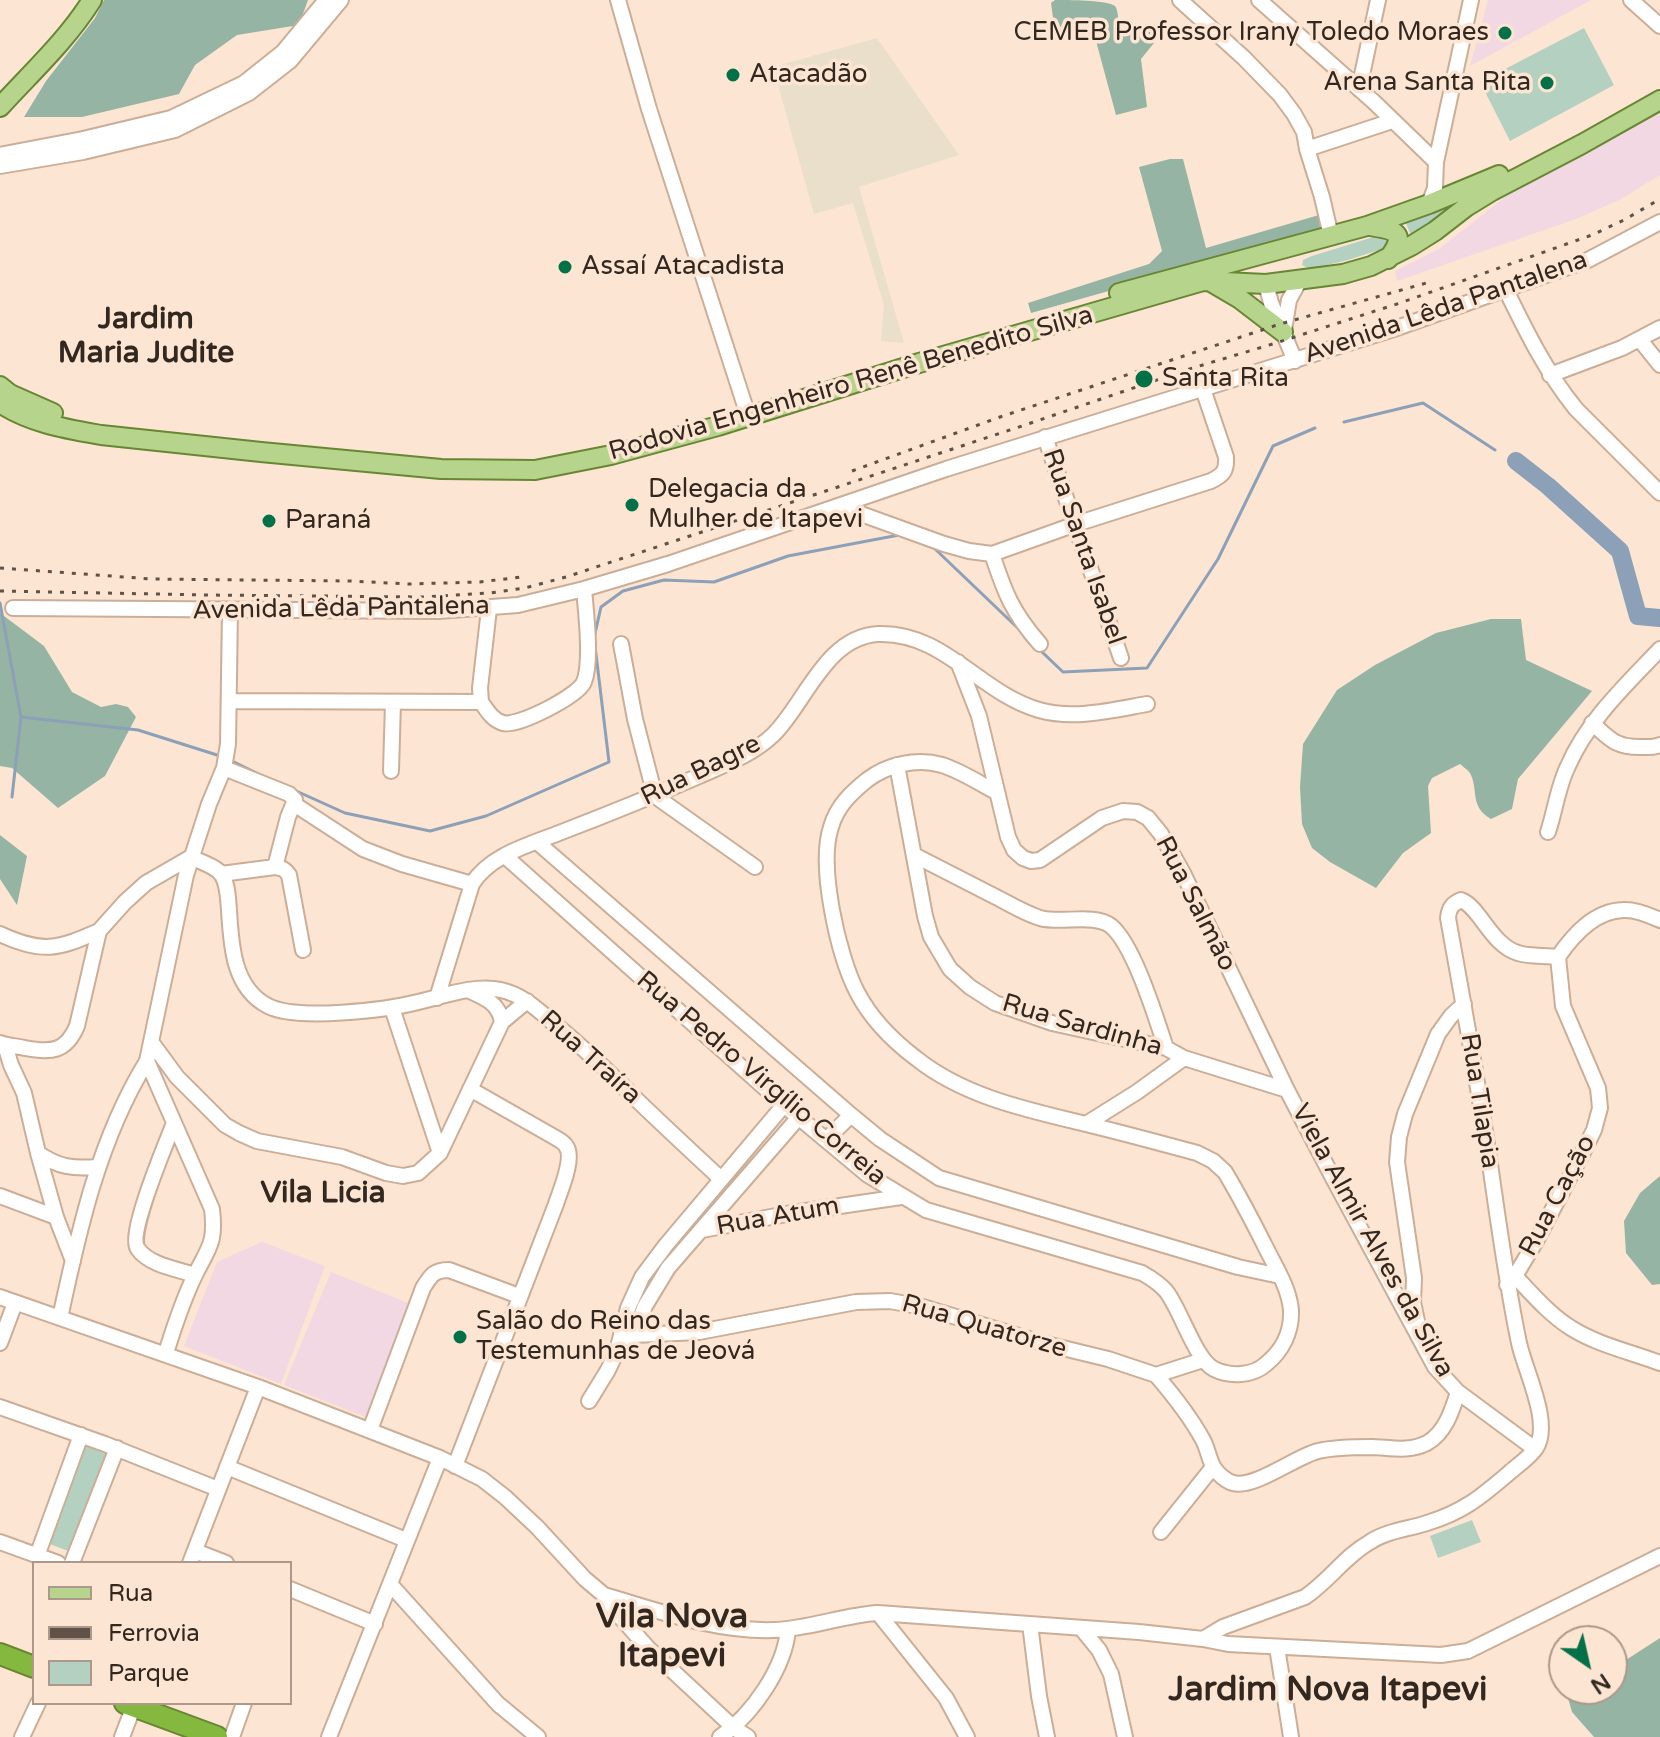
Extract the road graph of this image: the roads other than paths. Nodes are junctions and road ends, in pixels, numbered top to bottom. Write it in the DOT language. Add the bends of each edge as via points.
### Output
graph roads {
  1 [pos="92,0"];
  2 [pos="326,0"];
  3 [pos="341,0"];
  4 [pos="618,0"];
  5 [pos="1180,0"];
  6 [pos="1259,0"];
  7 [pos="1378,0"];
  8 [pos="1471,0"];
  9 [pos="1631,0"];
  10 [pos="1660,26"];
  11 [pos="1660,88"];
  12 [pos="1359,89"];
  13 [pos="1660,100"];
  14 [pos="0,107"];
  15 [pos="1392,121"];
  16 [pos="1307,149"];
  17 [pos="0,155"];
  18 [pos="1436,162"];
  19 [pos="0,166"];
  20 [pos="1429,204"];
  21 [pos="1660,222"];
  22 [pos="1367,226"];
  23 [pos="1331,236"];
  24 [pos="1294,246"];
  25 [pos="1388,259"];
  26 [pos="1301,278"];
  27 [pos="1211,282"];
  28 [pos="1266,284"];
  29 [pos="1505,288"];
  30 [pos="1660,328"];
  31 [pos="1283,333"];
  32 [pos="1640,340"];
  33 [pos="1295,361"];
  34 [pos="1660,365"];
  35 [pos="1550,375"];
  36 [pos="0,386"];
  37 [pos="1203,389"];
  38 [pos="0,403"];
  39 [pos="745,406"];
  40 [pos="1045,437"];
  41 [pos="1660,493"];
  42 [pos="839,506"];
  43 [pos="1076,524"];
  44 [pos="992,554"];
  45 [pos="584,589"];
  46 [pos="13,608"];
  47 [pos="489,609"];
  48 [pos="230,610"];
  49 [pos="621,644"];
  50 [pos="1040,644"];
  51 [pos="1660,649"];
  52 [pos="1121,658"];
  53 [pos="958,662"];
  54 [pos="229,701"];
  55 [pos="393,702"];
  56 [pos="481,702"];
  57 [pos="1147,704"];
  58 [pos="1592,723"];
  59 [pos="1660,745"];
  60 [pos="897,765"];
  61 [pos="224,768"];
  62 [pos="391,771"];
  63 [pos="996,792"];
  64 [pos="655,796"];
  65 [pos="294,804"];
  66 [pos="1548,832"];
  67 [pos="537,842"];
  68 [pos="914,855"];
  69 [pos="505,856"];
  70 [pos="191,857"];
  71 [pos="275,867"];
  72 [pos="755,867"];
  73 [pos="221,874"];
  74 [pos="472,884"];
  75 [pos="1660,920"];
  76 [pos="99,931"];
  77 [pos="0,934"];
  78 [pos="303,950"];
  79 [pos="1558,957"];
  80 [pos="468,990"];
  81 [pos="437,998"];
  82 [pos="527,1001"];
  83 [pos="1464,1004"];
  84 [pos="392,1008"];
  85 [pos="502,1022"];
  86 [pos="152,1043"];
  87 [pos="2,1044"];
  88 [pos="1166,1048"];
  89 [pos="1184,1058"];
  90 [pos="147,1061"];
  91 [pos="470,1089"];
  92 [pos="1287,1090"];
  93 [pos="784,1105"];
  94 [pos="851,1115"];
  95 [pos="799,1117"];
  96 [pos="174,1123"];
  97 [pos="1086,1124"];
  98 [pos="827,1139"];
  99 [pos="38,1153"];
  100 [pos="440,1153"];
  101 [pos="97,1167"];
  102 [pos="868,1175"];
  103 [pos="721,1179"];
  104 [pos="0,1196"];
  105 [pos="901,1197"];
  106 [pos="855,1204"];
  107 [pos="56,1217"];
  108 [pos="702,1230"];
  109 [pos="73,1261"];
  110 [pos="195,1275"];
  111 [pos="1280,1276"];
  112 [pos="1511,1281"];
  113 [pos="519,1296"];
  114 [pos="0,1297"];
  115 [pos="15,1303"];
  116 [pos="60,1318"];
  117 [pos="627,1334"];
  118 [pos="1419,1334"];
  119 [pos="0,1343"];
  120 [pos="166,1353"];
  121 [pos="1203,1360"];
  122 [pos="1660,1363"];
  123 [pos="1156,1375"];
  124 [pos="258,1387"];
  125 [pos="1458,1392"];
  126 [pos="589,1401"];
  127 [pos="0,1407"];
  128 [pos="370,1430"];
  129 [pos="81,1435"];
  130 [pos="117,1448"];
  131 [pos="1535,1449"];
  132 [pos="440,1458"];
  133 [pos="455,1466"];
  134 [pos="227,1467"];
  135 [pos="1213,1467"];
  136 [pos="218,1489"];
  137 [pos="1161,1532"];
  138 [pos="406,1540"];
  139 [pos="0,1542"];
  140 [pos="37,1556"];
  141 [pos="1660,1556"];
  142 [pos="193,1557"];
  143 [pos="52,1561"];
  144 [pos="73,1561"];
  145 [pos="215,1561"];
  146 [pos="390,1584"];
  147 [pos="292,1590"];
  148 [pos="604,1595"];
  149 [pos="878,1613"];
  150 [pos="375,1624"];
  151 [pos="1030,1624"];
  152 [pos="1081,1628"];
  153 [pos="788,1629"];
  154 [pos="1203,1639"];
  155 [pos="1277,1647"];
  156 [pos="0,1654"];
  157 [pos="32,1666"];
  158 [pos="37,1705"];
  159 [pos="132,1705"];
  160 [pos="135,1705"];
  161 [pos="243,1705"];
  162 [pos="734,1728"];
  163 [pos="22,1737"];
  164 [pos="122,1737"];
  165 [pos="217,1737"];
  166 [pos="232,1737"];
  167 [pos="329,1737"];
  168 [pos="538,1737"];
  169 [pos="720,1737"];
  170 [pos="748,1737"];
  171 [pos="967,1737"];
  172 [pos="1047,1737"];
  173 [pos="1125,1737"];
  174 [pos="1291,1737"];
  1 -- 14 [label="main road"];
  2 -- 17 [label="street" via="283,52 244,83 171,118"];
  3 -- 19 [label="street" via="290,61 249,93 175,130"];
  4 -- 39 [label="street"];
  5 -- 16 [label="street" via="1280,95 1304,132"];
  6 -- 12 [label="street"];
  7 -- 12 [label="street"];
  8 -- 18 [label="street"];
  9 -- 10 [label="street"];
  11 -- 20 [label="main road, Rodovia Engenheiro Renê Benedito Silva" via="1529,161"];
  12 -- 15 [label="street"];
  13 -- 25 [label="main road, Rodovia Engenheiro Renê Benedito Silva" via="1492,191"];
  15 -- 16 [label="street"];
  15 -- 18 [label="street"];
  16 -- 23 [label="street"];
  18 -- 20 [label="street"];
  20 -- 22 [label="main road, Rodovia Engenheiro Renê Benedito Silva"];
  21 -- 29 [label="street, Avenida Lêda Pantalena" via="1588,260"];
  22 -- 23 [label="main road, Rodovia Engenheiro Renê Benedito Silva"];
  22 -- 25 [label="main road" via="1397,235 1397,247"];
  23 -- 24 [label="main road, Rodovia Engenheiro Renê Benedito Silva"];
  24 -- 26 [label="main road"];
  24 -- 28 [label="main road" via="1268,270"];
  24 -- 39 [label="main road, Rodovia Engenheiro Renê Benedito Silva" via="1145,285"];
  25 -- 26 [label="main road, Rodovia Engenheiro Renê Benedito Silva" via="1343,274"];
  26 -- 28 [label="main road, Rodovia Engenheiro Renê Benedito Silva"];
  26 -- 31 [label="street" via="1289,300"];
  27 -- 28 [label="main road, Rodovia Engenheiro Renê Benedito Silva"];
  27 -- 31 [label="main road"];
  27 -- 38 [label="main road, Rodovia Engenheiro Renê Benedito Silva" via="919,363 718,426 535,470 415,467 101,435 15,413"];
  28 -- 31 [label="street"];
  29 -- 33 [label="street, Avenida Lêda Pantalena"];
  29 -- 35 [label="street"];
  30 -- 32 [label="street"];
  31 -- 33 [label="street"];
  32 -- 34 [label="street"];
  32 -- 35 [label="street"];
  33 -- 37 [label="street, Avenida Lêda Pantalena"];
  35 -- 41 [label="street" via="1576,409"];
  36 -- 39 [label="main road, Rodovia Engenheiro Renê Benedito Silva" via="55,415 95,422 467,461 527,461 593,449"];
  37 -- 40 [label="street, Avenida Lêda Pantalena"];
  37 -- 43 [label="street" via="1226,457 1221,476"];
  40 -- 42 [label="street, Avenida Lêda Pantalena"];
  40 -- 43 [label="street, Rua Santa Isabel"];
  42 -- 44 [label="street" via="944,544"];
  42 -- 45 [label="street, Avenida Lêda Pantalena"];
  43 -- 44 [label="street"];
  43 -- 52 [label="street, Rua Santa Isabel"];
  44 -- 50 [label="street" via="1012,607"];
  45 -- 47 [label="street, Avenida Lêda Pantalena"];
  45 -- 56 [label="street" via="583,686 512,724 500,723"];
  46 -- 48 [label="street, Avenida Lêda Pantalena"];
  47 -- 48 [label="street, Avenida Lêda Pantalena"];
  47 -- 56 [label="street"];
  48 -- 54 [label="street"];
  49 -- 64 [label="street"];
  51 -- 58 [label="street"];
  53 -- 57 [label="street, Rua Bagre" via="1010,699 1040,711 1096,713"];
  53 -- 63 [label="street, Rua Salmão" via="979,716"];
  53 -- 64 [label="street, Rua Bagre" via="899,634 874,634 853,642 834,654 760,745"];
  54 -- 55 [label="street"];
  54 -- 61 [label="street"];
  55 -- 56 [label="street"];
  55 -- 62 [label="street"];
  58 -- 59 [label="street" via="1623,747"];
  58 -- 66 [label="street" via="1566,770"];
  60 -- 63 [label="street" via="942,765"];
  60 -- 68 [label="street, Rua Sardinha"];
  60 -- 97 [label="street" via="852,792 831,826 826,849 841,950 856,991 872,1016 920,1062 1013,1106"];
  61 -- 65 [label="street" via="289,794"];
  61 -- 70 [label="street"];
  63 -- 92 [label="street, Rua Salmão" via="1014,850 1031,861 1102,818 1123,811 1148,818 1183,873"];
  64 -- 67 [label="street, Rua Bagre"];
  64 -- 72 [label="street"];
  65 -- 71 [label="street"];
  65 -- 74 [label="street" via="363,849"];
  67 -- 69 [label="street, Rua Bagre"];
  67 -- 94 [label="street, Rua Pedro Virgílio Correia"];
  68 -- 88 [label="street" via="1031,915 1109,924 1127,948"];
  68 -- 88 [label="street, Rua Sardinha" via="931,937 950,969 970,987 1038,1019"];
  69 -- 74 [label="street, Rua Bagre"];
  69 -- 93 [label="street, Rua Pedro Virgílio Correia"];
  70 -- 73 [label="street"];
  70 -- 76 [label="street" via="146,883"];
  70 -- 86 [label="street"];
  71 -- 73 [label="street"];
  71 -- 78 [label="street" via="289,875"];
  73 -- 84 [label="street, Rua Traíra" via="228,894 232,953 254,996 290,1013"];
  74 -- 81 [label="street"];
  75 -- 79 [label="street" via="1624,909 1605,914 1584,926"];
  76 -- 77 [label="street" via="47,948"];
  76 -- 87 [label="street" via="71,1040 39,1051"];
  79 -- 83 [label="street, Rua Tilapia" via="1513,951 1461,900 1453,904 1448,918"];
  79 -- 112 [label="street, Rua Cação" via="1563,1006 1598,1088 1600,1108 1583,1152"];
  80 -- 81 [label="street, Rua Traíra"];
  80 -- 82 [label="street, Rua Traíra" via="500,990"];
  80 -- 85 [label="street" via="494,1004"];
  81 -- 84 [label="street, Rua Traíra"];
  82 -- 85 [label="street"];
  82 -- 103 [label="street, Rua Traíra"];
  83 -- 112 [label="street, Rua Tilapia"];
  83 -- 118 [label="street" via="1438,1034 1399,1137 1397,1162"];
  84 -- 100 [label="street"];
  85 -- 91 [label="street"];
  86 -- 90 [label="street"];
  86 -- 100 [label="street" via="225,1125 257,1141 342,1157 403,1176 418,1173"];
  87 -- 99 [label="street" via="24,1093"];
  88 -- 89 [label="street, Rua Sardinha"];
  89 -- 92 [label="street, Rua Sardinha"];
  89 -- 97 [label="street"];
  90 -- 96 [label="street"];
  90 -- 101 [label="street"];
  91 -- 100 [label="street"];
  91 -- 113 [label="street" via="556,1138 570,1154"];
  92 -- 118 [label="street, Viela Almir Alves da Silva"];
  93 -- 95 [label="street, Rua Pedro Virgílio Correia"];
  93 -- 103 [label="street"];
  94 -- 98 [label="street"];
  94 -- 111 [label="street, Rua Pedro Virgílio Correia" via="939,1178"];
  95 -- 98 [label="street, Rua Pedro Virgílio Correia"];
  95 -- 108 [label="street"];
  96 -- 110 [label="street" via="212,1209 212,1240"];
  96 -- 110 [label="street" via="134,1243 150,1260"];
  97 -- 111 [label="street" via="1213,1161 1225,1172"];
  98 -- 102 [label="street, Rua Pedro Virgílio Correia"];
  99 -- 101 [label="street" via="62,1166"];
  99 -- 107 [label="street"];
  101 -- 109 [label="street"];
  102 -- 105 [label="street, Rua Pedro Virgílio Correia"];
  102 -- 106 [label="street"];
  103 -- 117 [label="street" via="642,1277 628,1308"];
  104 -- 107 [label="street"];
  105 -- 106 [label="street, Rua Atum"];
  105 -- 121 [label="street, Rua Pedro Virgílio Correia" via="926,1210 1142,1273 1167,1292"];
  106 -- 108 [label="street, Rua Atum"];
  107 -- 109 [label="street"];
  108 -- 117 [label="street" via="668,1268"];
  109 -- 116 [label="street"];
  110 -- 120 [label="street"];
  111 -- 121 [label="street" via="1291,1313 1287,1336 1275,1356 1248,1374 1214,1369"];
  112 -- 122 [label="street, Rua Cação" via="1570,1328"];
  112 -- 131 [label="street, Rua Tilapia" via="1522,1356 1542,1426"];
  113 -- 128 [label="street" via="449,1270 430,1276"];
  113 -- 133 [label="street"];
  114 -- 115 [label="street"];
  115 -- 116 [label="street"];
  115 -- 119 [label="street"];
  116 -- 120 [label="street"];
  117 -- 123 [label="street, Rua Quatorze" via="699,1332 856,1302 890,1301"];
  117 -- 126 [label="street"];
  118 -- 125 [label="street, Viela Almir Alves da Silva" via="1435,1367"];
  120 -- 124 [label="street"];
  121 -- 123 [label="street"];
  123 -- 135 [label="street" via="1199,1432"];
  124 -- 128 [label="street"];
  124 -- 134 [label="street"];
  125 -- 131 [label="street, Viela Almir Alves da Silva"];
  125 -- 135 [label="street" via="1441,1431 1415,1449 1318,1451 1244,1484 1233,1483"];
  127 -- 129 [label="street"];
  128 -- 132 [label="street"];
  129 -- 130 [label="street"];
  129 -- 140 [label="street"];
  130 -- 136 [label="street"];
  130 -- 144 [label="street"];
  131 -- 154 [label="street" via="1463,1509 1370,1542 1305,1597"];
  132 -- 133 [label="street"];
  132 -- 138 [label="street"];
  133 -- 148 [label="street" via="505,1497"];
  134 -- 136 [label="street"];
  134 -- 138 [label="street"];
  135 -- 137 [label="street"];
  136 -- 142 [label="street"];
  138 -- 146 [label="street"];
  139 -- 140 [label="street"];
  140 -- 143 [label="street"];
  141 -- 155 [label="street" via="1468,1651 1441,1655"];
  142 -- 145 [label="street"];
  146 -- 150 [label="street"];
  146 -- 168 [label="street" via="498,1704"];
  147 -- 150 [label="street"];
  148 -- 153 [label="street" via="702,1623"];
  148 -- 162 [label="street" via="647,1647"];
  149 -- 151 [label="street"];
  149 -- 153 [label="street"];
  149 -- 171 [label="street" via="946,1698"];
  150 -- 167 [label="street"];
  151 -- 152 [label="street"];
  151 -- 172 [label="street"];
  152 -- 154 [label="street"];
  152 -- 173 [label="street" via="1111,1674"];
  153 -- 162 [label="street" via="787,1646 773,1676"];
  154 -- 155 [label="street"];
  155 -- 174 [label="street"];
  156 -- 157 [label="highway"];
  158 -- 163 [label="street"];
  159 -- 164 [label="street"];
  160 -- 165 [label="highway"];
  161 -- 166 [label="street"];
  162 -- 169 [label="street"];
  162 -- 170 [label="street"];
}
